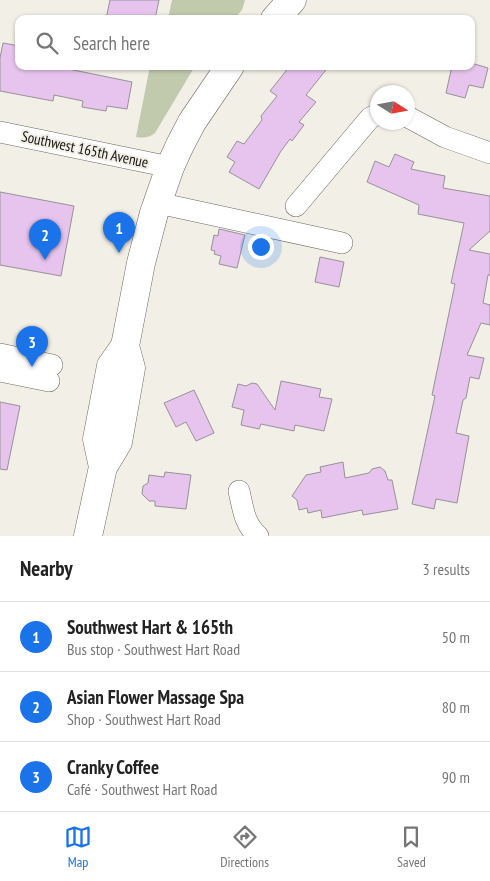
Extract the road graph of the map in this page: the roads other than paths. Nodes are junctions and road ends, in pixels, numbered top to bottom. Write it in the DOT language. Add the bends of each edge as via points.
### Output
graph roads {
  1 [pos="227,70"];
  2 [pos="370,118"];
  3 [pos="415,121"];
  4 [pos="0,132"];
  5 [pos="490,152"];
  6 [pos="170,167"];
  7 [pos="158,203"];
  8 [pos="296,206"];
  9 [pos="342,243"];
  10 [pos="0,354"];
  11 [pos="0,372"];
  12 [pos="239,490"];
  13 [pos="88,536"];
  14 [pos="258,536"];
  1 -- 6 [label="main road" via="192,122"];
  2 -- 8 [label="street"];
  3 -- 5 [label="street" via="445,137"];
  4 -- 6 [label="street, Southwest 165th Avenue"];
  6 -- 7 [label="main road"];
  7 -- 9 [label="street"];
  7 -- 13 [label="main road" via="141,263 125,346 111,366 97,439 103,467"];
  10 -- 11 [label="street" via="50,373"];
  12 -- 14 [label="street" via="249,528"];
}
